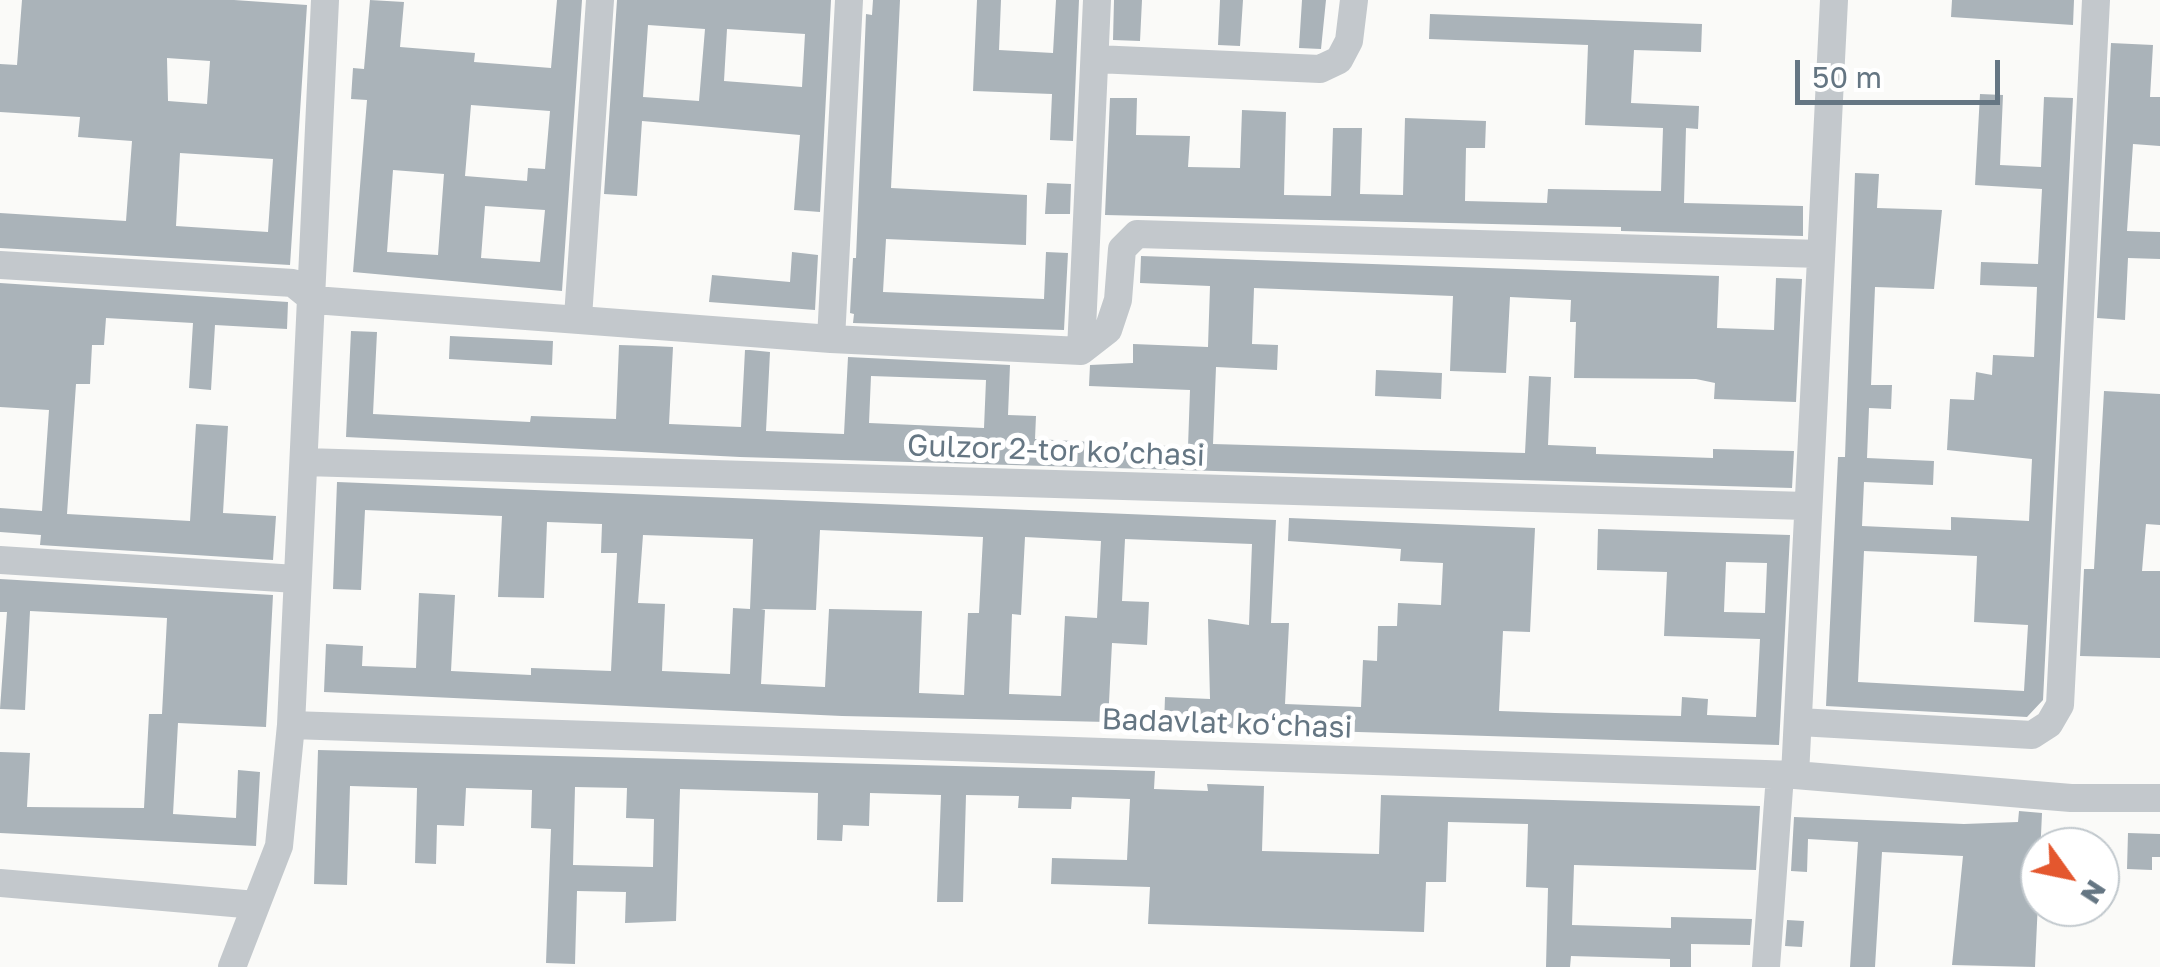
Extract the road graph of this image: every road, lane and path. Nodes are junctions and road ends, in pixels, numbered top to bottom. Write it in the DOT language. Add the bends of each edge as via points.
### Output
graph roads {
  1 [pos="325,0"];
  2 [pos="600,0"];
  3 [pos="849,0"];
  4 [pos="1098,0"];
  5 [pos="1354,0"];
  6 [pos="1834,0"];
  7 [pos="2096,0"];
  8 [pos="1096,59"];
  9 [pos="1820,254"];
  10 [pos="0,266"];
  11 [pos="314,300"];
  12 [pos="578,318"];
  13 [pos="831,339"];
  14 [pos="1081,350"];
  15 [pos="304,462"];
  16 [pos="1806,506"];
  17 [pos="0,560"];
  18 [pos="296,580"];
  19 [pos="1799,722"];
  20 [pos="291,725"];
  21 [pos="1787,775"];
  22 [pos="2160,798"];
  23 [pos="0,882"];
  24 [pos="256,904"];
  25 [pos="232,967"];
  26 [pos="1766,967"];
  1 -- 11 [label="street"];
  2 -- 12 [label="street"];
  3 -- 13 [label="street"];
  4 -- 8 [label="street"];
  5 -- 8 [label="street" via="1350,41 1338,60 1320,69"];
  6 -- 9 [label="street"];
  7 -- 19 [label="street" via="2060,705 2032,735"];
  8 -- 14 [label="street"];
  9 -- 14 [label="street" via="1136,234 1122,249 1108,330"];
  9 -- 16 [label="street"];
  10 -- 11 [label="street" via="293,283"];
  11 -- 12 [label="street"];
  11 -- 15 [label="street"];
  12 -- 13 [label="street"];
  13 -- 14 [label="street"];
  15 -- 16 [label="street, Gulzor 2-tor koʼchasi"];
  15 -- 18 [label="street"];
  16 -- 19 [label="street"];
  17 -- 18 [label="street"];
  18 -- 20 [label="street"];
  19 -- 21 [label="street"];
  20 -- 21 [label="street, Badavlat koʻchasi"];
  20 -- 24 [label="street" via="278,846"];
  21 -- 22 [label="street, Badavlat koʻchasi" via="2071,798"];
  21 -- 26 [label="street"];
  23 -- 24 [label="street"];
  24 -- 25 [label="street"];
}
